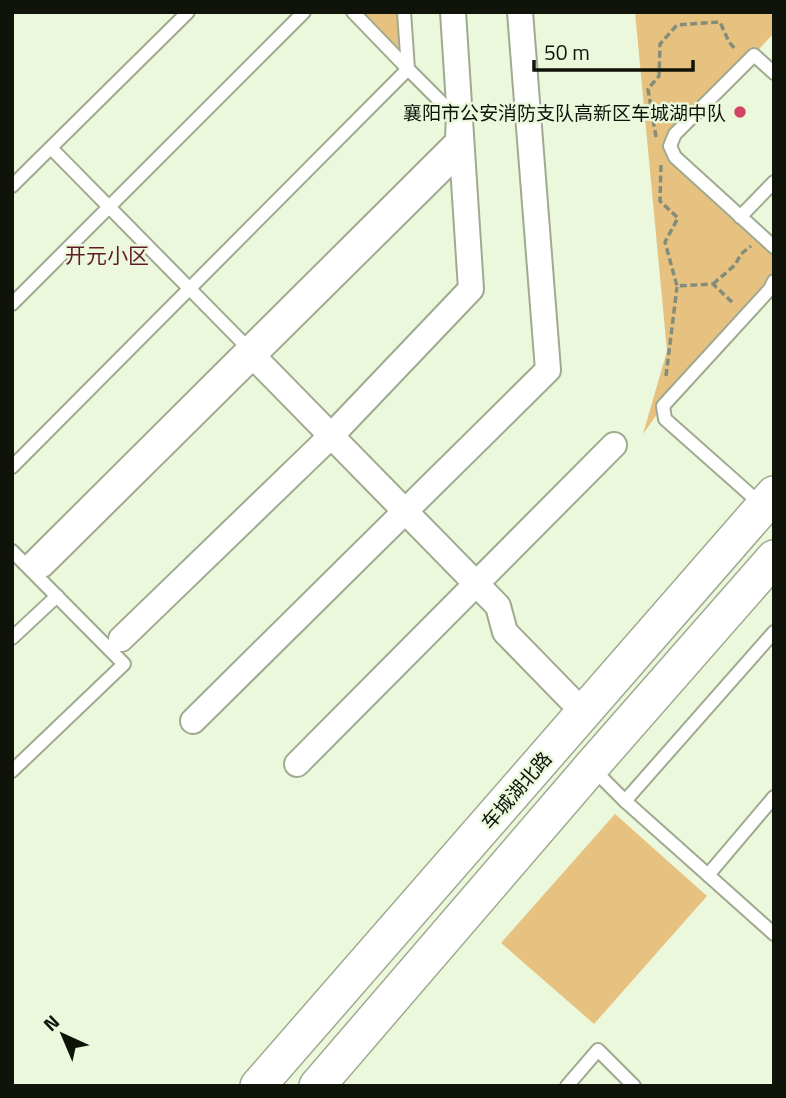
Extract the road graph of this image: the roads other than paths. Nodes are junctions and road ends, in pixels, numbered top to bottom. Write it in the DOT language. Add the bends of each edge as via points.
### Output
graph roads {
  1 [pos="188,12"];
  2 [pos="304,12"];
  3 [pos="353,12"];
  4 [pos="404,12"];
  5 [pos="453,12"];
  6 [pos="520,12"];
  7 [pos="408,69"];
  8 [pos="774,73"];
  9 [pos="51,148"];
  10 [pos="458,153"];
  11 [pos="774,182"];
  12 [pos="12,186"];
  13 [pos="110,207"];
  14 [pos="740,217"];
  15 [pos="774,247"];
  16 [pos="774,281"];
  17 [pos="190,289"];
  18 [pos="12,304"];
  19 [pos="248,350"];
  20 [pos="331,436"];
  21 [pos="614,445"];
  22 [pos="12,467"];
  23 [pos="769,500"];
  24 [pos="406,512"];
  25 [pos="12,551"];
  26 [pos="774,558"];
  27 [pos="33,564"];
  28 [pos="477,585"];
  29 [pos="57,596"];
  30 [pos="774,632"];
  31 [pos="12,638"];
  32 [pos="121,639"];
  33 [pos="583,712"];
  34 [pos="193,721"];
  35 [pos="297,764"];
  36 [pos="590,767"];
  37 [pos="12,771"];
  38 [pos="774,797"];
  39 [pos="625,801"];
  40 [pos="708,875"];
  41 [pos="774,934"];
  42 [pos="258,1086"];
  43 [pos="317,1086"];
  44 [pos="567,1086"];
  45 [pos="634,1086"];
  1 -- 9 [label="lane"];
  2 -- 13 [label="lane"];
  3 -- 7 [label="lane"];
  4 -- 7 [label="lane"];
  5 -- 20 [label="street" via="471,289"];
  6 -- 24 [label="street" via="548,370"];
  7 -- 17 [label="lane"];
  7 -- 19 [label="lane" via="453,114 452,139"];
  8 -- 14 [label="lane" via="754,55 675,134 670,146 675,157"];
  9 -- 12 [label="lane"];
  9 -- 13 [label="lane"];
  10 -- 19 [label="street"];
  11 -- 14 [label="lane"];
  13 -- 17 [label="lane"];
  13 -- 18 [label="lane"];
  14 -- 15 [label="lane"];
  16 -- 23 [label="lane" via="663,406 665,419"];
  17 -- 19 [label="lane"];
  17 -- 22 [label="lane"];
  19 -- 20 [label="street"];
  19 -- 27 [label="street"];
  20 -- 24 [label="street"];
  20 -- 32 [label="street"];
  21 -- 28 [label="street"];
  23 -- 33 [label="main road, 车城湖北路"];
  24 -- 28 [label="street"];
  24 -- 34 [label="street"];
  25 -- 27 [label="lane"];
  26 -- 36 [label="main road"];
  27 -- 29 [label="lane"];
  28 -- 33 [label="street" via="498,606 505,632"];
  28 -- 35 [label="street"];
  29 -- 31 [label="lane"];
  29 -- 37 [label="lane" via="124,664"];
  30 -- 39 [label="lane"];
  33 -- 42 [label="main road, 车城湖北路"];
  36 -- 39 [label="lane"];
  36 -- 43 [label="main road"];
  38 -- 40 [label="lane"];
  39 -- 40 [label="lane"];
  40 -- 41 [label="lane"];
  44 -- 45 [label="lane" via="598,1050"];
}
